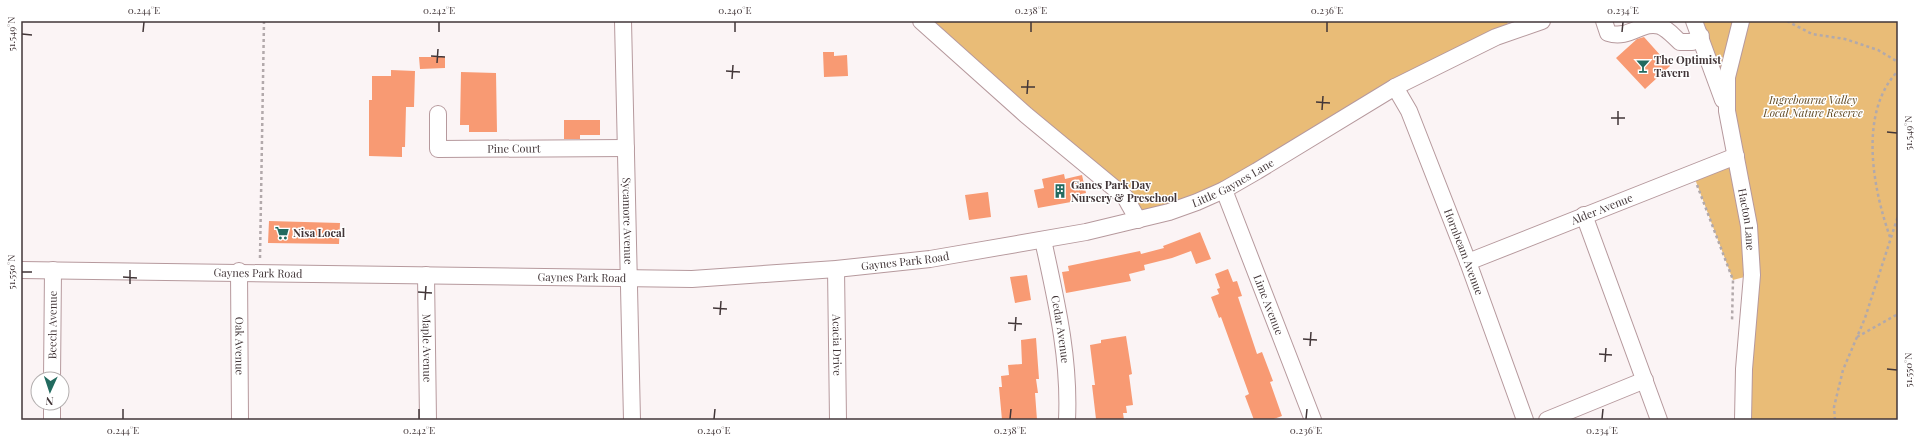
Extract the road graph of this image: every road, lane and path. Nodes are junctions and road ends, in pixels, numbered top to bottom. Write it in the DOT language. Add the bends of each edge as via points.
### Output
graph roads {
  1 [pos="264,21"];
  2 [pos="623,21"];
  3 [pos="921,21"];
  4 [pos="1542,21"];
  5 [pos="1604,21"];
  6 [pos="1694,21"];
  7 [pos="1740,21"];
  8 [pos="1786,21"];
  9 [pos="1526,24"];
  10 [pos="1701,36"];
  11 [pos="1898,62"];
  12 [pos="1898,71"];
  13 [pos="1394,87"];
  14 [pos="1727,111"];
  15 [pos="438,114"];
  16 [pos="626,148"];
  17 [pos="1736,156"];
  18 [pos="1693,172"];
  19 [pos="1224,190"];
  20 [pos="1584,215"];
  21 [pos="1898,216"];
  22 [pos="1138,220"];
  23 [pos="1890,238"];
  24 [pos="1043,240"];
  25 [pos="1468,262"];
  26 [pos="836,269"];
  27 [pos="21,270"];
  28 [pos="53,270"];
  29 [pos="239,271"];
  30 [pos="258,272"];
  31 [pos="426,275"];
  32 [pos="629,278"];
  33 [pos="1898,314"];
  34 [pos="1731,326"];
  35 [pos="1857,337"];
  36 [pos="52,371"];
  37 [pos="1645,380"];
  38 [pos="240,420"];
  39 [pos="428,420"];
  40 [pos="632,420"];
  41 [pos="838,420"];
  42 [pos="1067,420"];
  43 [pos="1312,420"];
  44 [pos="1525,420"];
  45 [pos="1547,420"];
  46 [pos="1659,420"];
  47 [pos="1743,420"];
  48 [pos="1835,420"];
  1 -- 30 [label="path" via="261,252"];
  2 -- 16 [label="street, Sycamore Avenue"];
  3 -- 22 [label="street" via="1026,115 1125,197"];
  4 -- 9 [label="street, Little Gaynes Lane"];
  5 -- 10 [label="street" via="1608,33 1617,36 1649,25 1660,26 1680,42 1692,42"];
  6 -- 10 [label="street"];
  7 -- 14 [label="street, Hacton Lane" via="1727,77"];
  8 -- 11 [label="path" via="1812,34 1845,39 1878,50"];
  9 -- 13 [label="street, Little Gaynes Lane"];
  10 -- 14 [label="street"];
  12 -- 23 [label="path" via="1880,97 1873,132 1872,156 1878,194"];
  13 -- 19 [label="street, Little Gaynes Lane"];
  13 -- 25 [label="street, Hornbeam Avenue" via="1409,111"];
  14 -- 17 [label="street, Hacton Lane"];
  15 -- 16 [label="street, Pine Court" via="438,149"];
  16 -- 32 [label="street, Sycamore Avenue"];
  17 -- 18 [label="street, Alder Avenue"];
  17 -- 47 [label="street, Hacton Lane" via="1748,226 1752,275 1744,369"];
  18 -- 20 [label="street, Alder Avenue"];
  18 -- 34 [label="path" via="1733,280"];
  19 -- 22 [label="street, Little Gaynes Lane" via="1183,207"];
  19 -- 43 [label="street, Lime Avenue"];
  20 -- 25 [label="street, Alder Avenue"];
  20 -- 37 [label="street"];
  21 -- 23 [label="path"];
  22 -- 24 [label="street, Gaynes Park Road"];
  23 -- 35 [label="path"];
  24 -- 26 [label="street, Gaynes Park Road" via="930,259"];
  24 -- 42 [label="street, Cedar Avenue" via="1063,334"];
  25 -- 44 [label="street, Hornbeam Avenue"];
  26 -- 32 [label="street, Gaynes Park Road" via="692,279"];
  26 -- 41 [label="street, Acacia Drive"];
  27 -- 28 [label="street, Gaynes Park Road"];
  28 -- 29 [label="street, Gaynes Park Road"];
  28 -- 36 [label="street, Beech Avenue"];
  29 -- 30 [label="street, Gaynes Park Road"];
  29 -- 38 [label="street, Oak Avenue"];
  30 -- 31 [label="street, Gaynes Park Road"];
  31 -- 32 [label="street, Gaynes Park Road"];
  31 -- 39 [label="street, Maple Avenue"];
  32 -- 40 [label="street, Sycamore Avenue"];
  33 -- 35 [label="path"];
  35 -- 48 [label="path" via="1843,370 1834,407"];
  37 -- 45 [label="street"];
  37 -- 46 [label="street"];
}
